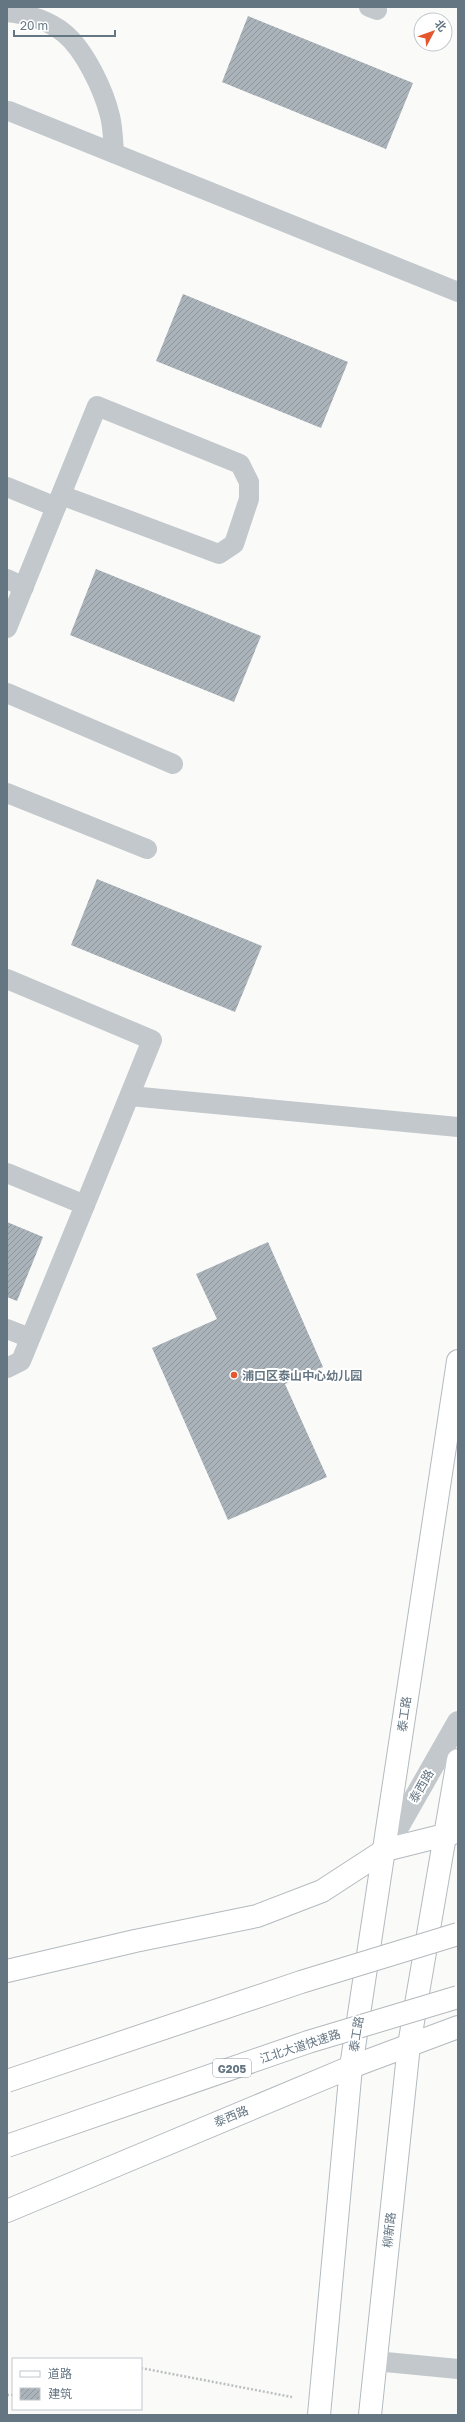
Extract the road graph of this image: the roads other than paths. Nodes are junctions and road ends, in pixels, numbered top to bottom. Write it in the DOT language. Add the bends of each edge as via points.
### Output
graph roads {
  1 [pos="7,12"];
  2 [pos="38,12"];
  3 [pos="8,112"];
  4 [pos="114,153"];
  5 [pos="458,292"];
  6 [pos="7,487"];
  7 [pos="59,501"];
  8 [pos="15,583"];
  9 [pos="7,628"];
  10 [pos="7,693"];
  11 [pos="173,764"];
  12 [pos="7,794"];
  13 [pos="147,849"];
  14 [pos="7,979"];
  15 [pos="130,1096"];
  16 [pos="458,1127"];
  17 [pos="7,1173"];
  18 [pos="85,1205"];
  19 [pos="7,1329"];
  20 [pos="30,1338"];
  21 [pos="458,1361"];
  22 [pos="7,1368"];
  23 [pos="458,1722"];
  24 [pos="458,1760"];
  25 [pos="451,1833"];
  26 [pos="384,1850"];
  27 [pos="458,1934"];
  28 [pos="7,1971"];
  29 [pos="458,1997"];
  30 [pos="458,2028"];
  31 [pos="409,2045"];
  32 [pos="351,2067"];
  33 [pos="7,2081"];
  34 [pos="7,2146"];
  35 [pos="7,2212"];
  36 [pos="375,2361"];
  37 [pos="458,2369"];
  38 [pos="320,2409"];
  39 [pos="370,2415"];
  1 -- 2 [label="lane"];
  2 -- 4 [label="lane" via="65,34 93,72 110,116"];
  3 -- 4 [label="lane"];
  4 -- 5 [label="lane"];
  6 -- 7 [label="lane"];
  7 -- 7 [label="lane" via="97,406 240,464 249,482 249,500 234,544 219,554"];
  7 -- 8 [label="lane"];
  8 -- 9 [label="lane"];
  10 -- 11 [label="lane"];
  12 -- 13 [label="lane"];
  14 -- 15 [label="lane" via="152,1040"];
  15 -- 16 [label="lane"];
  15 -- 18 [label="lane"];
  17 -- 18 [label="lane"];
  18 -- 20 [label="lane"];
  19 -- 20 [label="lane"];
  20 -- 22 [label="lane" via="21,1361"];
  21 -- 26 [label="main road, 泰工路"];
  23 -- 26 [label="street, 泰西路"];
  24 -- 25 [label="main road"];
  25 -- 26 [label="main road, 泰西路"];
  25 -- 31 [label="main road"];
  26 -- 28 [label="main road, 泰西路" via="322,1890 257,1916"];
  26 -- 32 [label="main road, 泰工路"];
  27 -- 33 [label="main road, bridge" via="301,1982"];
  29 -- 34 [label="main road, 江北大道快速路 / G205, bridge" via="308,2042"];
  30 -- 31 [label="main road, 泰西路"];
  31 -- 32 [label="main road, 泰西路"];
  31 -- 36 [label="main road, 柳新路"];
  32 -- 35 [label="main road, 泰西路"];
  32 -- 38 [label="main road"];
  36 -- 37 [label="lane"];
  36 -- 39 [label="main road, 柳新路"];
}
